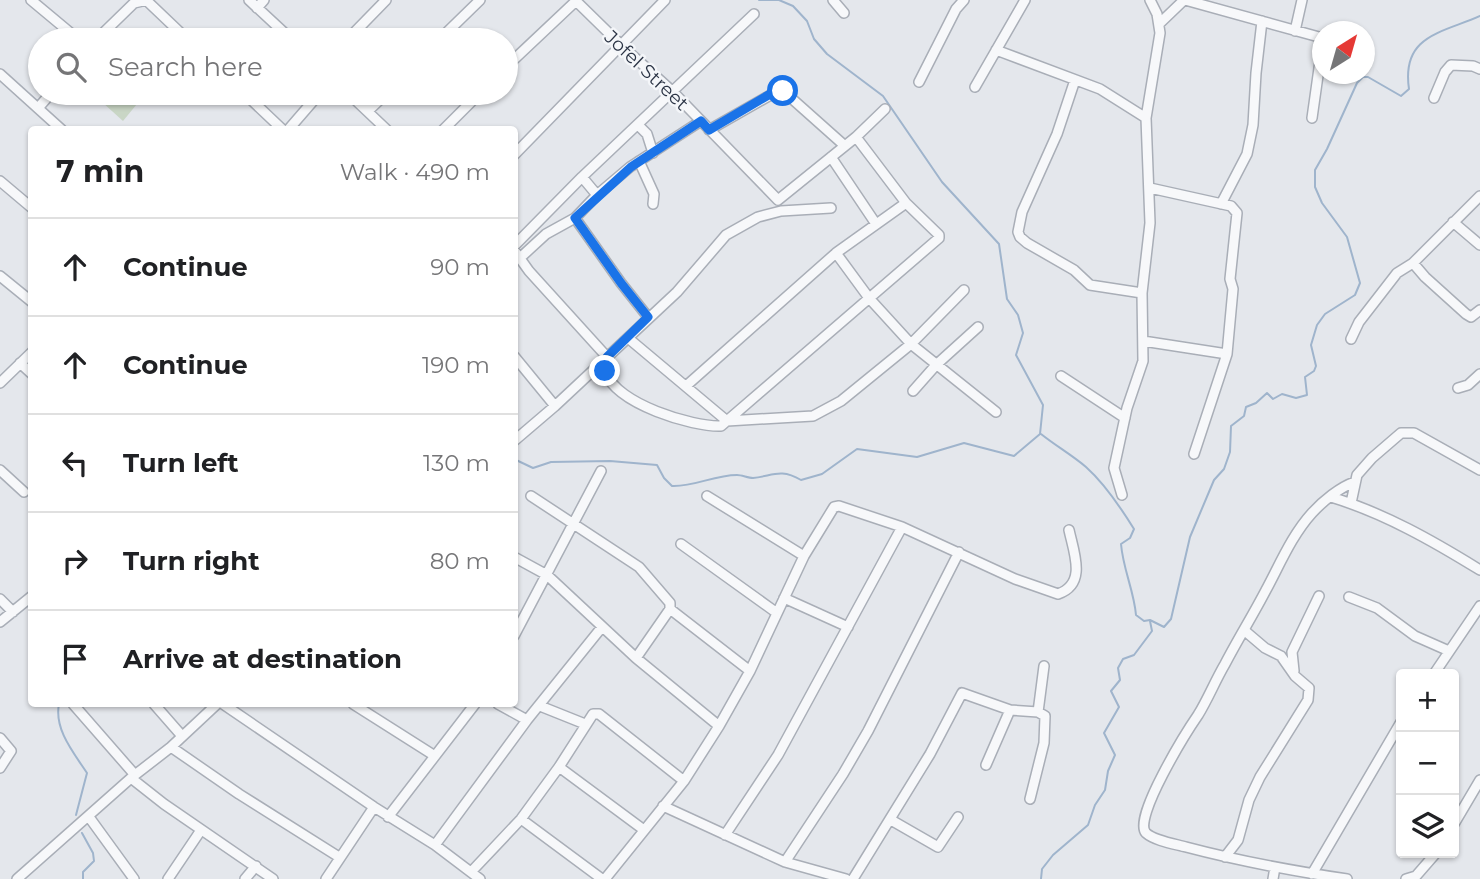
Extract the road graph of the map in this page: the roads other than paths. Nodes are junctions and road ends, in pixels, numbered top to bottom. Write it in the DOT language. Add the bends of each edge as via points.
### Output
graph roads {
  1 [pos="31,0"];
  2 [pos="146,0"];
  3 [pos="249,0"];
  4 [pos="264,0"];
  5 [pos="386,0"];
  6 [pos="480,0"];
  7 [pos="575,0"];
  8 [pos="665,0"];
  9 [pos="833,0"];
  10 [pos="1025,0"];
  11 [pos="1150,0"];
  12 [pos="1185,0"];
  13 [pos="1303,0"];
  14 [pos="133,1"];
  15 [pos="961,1"];
  16 [pos="257,8"];
  17 [pos="844,13"];
  18 [pos="754,14"];
  19 [pos="1262,21"];
  20 [pos="1159,24"];
  21 [pos="65,28"];
  22 [pos="107,28"];
  23 [pos="175,28"];
  24 [pos="279,28"];
  25 [pos="359,28"];
  26 [pos="451,28"];
  27 [pos="1295,31"];
  28 [pos="1312,35"];
  29 [pos="622,46"];
  30 [pos="996,50"];
  31 [pos="518,55"];
  32 [pos="1480,69"];
  33 [pos="0,74"];
  34 [pos="1075,80"];
  35 [pos="919,82"];
  36 [pos="1317,84"];
  37 [pos="975,87"];
  38 [pos="672,92"];
  39 [pos="28,98"];
  40 [pos="1434,98"];
  41 [pos="37,105"];
  42 [pos="257,105"];
  43 [pos="309,105"];
  44 [pos="361,105"];
  45 [pos="374,105"];
  46 [pos="468,105"];
  47 [pos="39,107"];
  48 [pos="885,109"];
  49 [pos="368,111"];
  50 [pos="1146,118"];
  51 [pos="1312,118"];
  52 [pos="701,121"];
  53 [pos="638,125"];
  54 [pos="58,126"];
  55 [pos="281,126"];
  56 [pos="289,126"];
  57 [pos="383,126"];
  58 [pos="447,126"];
  59 [pos="709,130"];
  60 [pos="856,137"];
  61 [pos="845,146"];
  62 [pos="518,151"];
  63 [pos="653,153"];
  64 [pos="831,157"];
  65 [pos="639,161"];
  66 [pos="582,177"];
  67 [pos="0,181"];
  68 [pos="1150,188"];
  69 [pos="597,195"];
  70 [pos="1480,197"];
  71 [pos="906,203"];
  72 [pos="653,204"];
  73 [pos="1221,204"];
  74 [pos="28,205"];
  75 [pos="831,208"];
  76 [pos="575,218"];
  77 [pos="1453,222"];
  78 [pos="876,224"];
  79 [pos="1480,245"];
  80 [pos="518,250"];
  81 [pos="518,250"];
  82 [pos="518,253"];
  83 [pos="836,253"];
  84 [pos="1413,262"];
  85 [pos="0,275"];
  86 [pos="964,290"];
  87 [pos="1142,293"];
  88 [pos="869,298"];
  89 [pos="28,299"];
  90 [pos="1480,310"];
  91 [pos="648,317"];
  92 [pos="978,327"];
  93 [pos="628,338"];
  94 [pos="1351,339"];
  95 [pos="1143,341"];
  96 [pos="911,344"];
  97 [pos="1227,354"];
  98 [pos="28,356"];
  99 [pos="607,357"];
  100 [pos="518,361"];
  101 [pos="20,363"];
  102 [pos="936,365"];
  103 [pos="28,370"];
  104 [pos="1480,374"];
  105 [pos="2,376"];
  106 [pos="1061,376"];
  107 [pos="685,386"];
  108 [pos="1458,388"];
  109 [pos="914,391"];
  110 [pos="555,406"];
  111 [pos="996,412"];
  112 [pos="1125,418"];
  113 [pos="727,421"];
  114 [pos="518,437"];
  115 [pos="1194,454"];
  116 [pos="0,470"];
  117 [pos="1480,470"];
  118 [pos="601,471"];
  119 [pos="1355,482"];
  120 [pos="24,492"];
  121 [pos="1122,495"];
  122 [pos="531,496"];
  123 [pos="707,496"];
  124 [pos="1331,497"];
  125 [pos="1352,503"];
  126 [pos="574,523"];
  127 [pos="902,527"];
  128 [pos="1069,530"];
  129 [pos="681,544"];
  130 [pos="959,552"];
  131 [pos="804,556"];
  132 [pos="518,558"];
  133 [pos="1480,570"];
  134 [pos="547,575"];
  135 [pos="1319,596"];
  136 [pos="1349,597"];
  137 [pos="783,598"];
  138 [pos="0,599"];
  139 [pos="28,599"];
  140 [pos="1480,606"];
  141 [pos="670,609"];
  142 [pos="12,612"];
  143 [pos="777,613"];
  144 [pos="0,622"];
  145 [pos="518,623"];
  146 [pos="848,627"];
  147 [pos="602,628"];
  148 [pos="1245,631"];
  149 [pos="1449,651"];
  150 [pos="636,658"];
  151 [pos="1044,666"];
  152 [pos="1437,669"];
  153 [pos="750,671"];
  154 [pos="1295,676"];
  155 [pos="540,706"];
  156 [pos="76,707"];
  157 [pos="157,707"];
  158 [pos="214,707"];
  159 [pos="227,707"];
  160 [pos="358,707"];
  161 [pos="473,707"];
  162 [pos="503,707"];
  163 [pos="1010,710"];
  164 [pos="1038,712"];
  165 [pos="527,720"];
  166 [pos="585,724"];
  167 [pos="719,726"];
  168 [pos="1396,730"];
  169 [pos="183,736"];
  170 [pos="0,738"];
  171 [pos="171,747"];
  172 [pos="435,756"];
  173 [pos="986,765"];
  174 [pos="559,767"];
  175 [pos="0,768"];
  176 [pos="133,776"];
  177 [pos="1480,780"];
  178 [pos="684,781"];
  179 [pos="1030,799"];
  180 [pos="663,806"];
  181 [pos="374,807"];
  182 [pos="1459,816"];
  183 [pos="89,817"];
  184 [pos="388,817"];
  185 [pos="958,817"];
  186 [pos="521,819"];
  187 [pos="891,820"];
  188 [pos="201,830"];
  189 [pos="644,830"];
  190 [pos="725,835"];
  191 [pos="1238,840"];
  192 [pos="435,845"];
  193 [pos="339,857"];
  194 [pos="1225,857"];
  195 [pos="1432,858"];
  196 [pos="785,862"];
  197 [pos="1246,862"];
  198 [pos="256,866"];
  199 [pos="1275,867"];
  200 [pos="471,872"];
  201 [pos="1311,874"];
  202 [pos="17,879"];
  203 [pos="134,879"];
  204 [pos="168,879"];
  205 [pos="245,879"];
  206 [pos="273,879"];
  207 [pos="326,879"];
  208 [pos="480,879"];
  209 [pos="603,879"];
  210 [pos="846,879"];
  211 [pos="853,879"];
  212 [pos="1273,879"];
  213 [pos="1347,879"];
  214 [pos="1406,879"];
  1 -- 21 [label="street"];
  2 -- 14 [label="street"];
  2 -- 23 [label="street"];
  3 -- 16 [label="street"];
  4 -- 16 [label="street"];
  5 -- 25 [label="street"];
  6 -- 26 [label="street"];
  7 -- 29 [label="street, Jofel Street"];
  7 -- 31 [label="street"];
  8 -- 29 [label="street"];
  9 -- 17 [label="street"];
  10 -- 30 [label="street"];
  11 -- 20 [label="street"];
  12 -- 19 [label="street"];
  12 -- 20 [label="street"];
  13 -- 27 [label="street"];
  14 -- 22 [label="street"];
  15 -- 35 [label="street"];
  16 -- 24 [label="street"];
  18 -- 38 [label="street"];
  19 -- 27 [label="street"];
  19 -- 73 [label="street" via="1247,154"];
  20 -- 50 [label="street"];
  27 -- 28 [label="street"];
  29 -- 38 [label="street, Jofel Street"];
  29 -- 62 [label="street"];
  30 -- 34 [label="street"];
  30 -- 37 [label="street"];
  32 -- 40 [label="street" via="1451,65"];
  33 -- 39 [label="street"];
  34 -- 50 [label="street" via="1100,89"];
  34 -- 87 [label="street" via="1022,212 1020,237 1090,285"];
  36 -- 51 [label="street"];
  38 -- 52 [label="street, Jofel Street"];
  38 -- 53 [label="street"];
  41 -- 47 [label="street"];
  42 -- 55 [label="street"];
  43 -- 56 [label="street"];
  44 -- 49 [label="street"];
  45 -- 49 [label="street"];
  46 -- 58 [label="street"];
  47 -- 54 [label="street"];
  48 -- 60 [label="street"];
  49 -- 57 [label="street"];
  50 -- 68 [label="street"];
  52 -- 59 [label="street, Jofel Street"];
  52 -- 63 [label="street"];
  53 -- 63 [label="street" via="647,134"];
  53 -- 66 [label="street"];
  59 -- 61 [label="street" via="780,89"];
  59 -- 64 [label="street, Jofel Street" via="778,200"];
  60 -- 61 [label="street"];
  60 -- 71 [label="street"];
  61 -- 64 [label="street"];
  63 -- 65 [label="street"];
  64 -- 78 [label="street"];
  65 -- 69 [label="street"];
  65 -- 72 [label="street" via="654,194"];
  66 -- 69 [label="street"];
  66 -- 80 [label="street"];
  67 -- 74 [label="street"];
  68 -- 73 [label="street"];
  68 -- 87 [label="street"];
  69 -- 76 [label="street"];
  70 -- 77 [label="street"];
  71 -- 78 [label="street"];
  71 -- 88 [label="street" via="939,237"];
  73 -- 97 [label="street" via="1231,205 1237,213"];
  75 -- 91 [label="street" via="781,211 739,227 720,240 677,292"];
  76 -- 81 [label="street"];
  76 -- 91 [label="street"];
  77 -- 79 [label="street"];
  77 -- 84 [label="street"];
  78 -- 83 [label="street"];
  82 -- 99 [label="street" via="528,271"];
  83 -- 88 [label="street"];
  83 -- 107 [label="street"];
  84 -- 90 [label="street" via="1466,314 1471,317"];
  84 -- 94 [label="street" via="1397,273"];
  85 -- 89 [label="street"];
  86 -- 96 [label="street"];
  87 -- 95 [label="street"];
  88 -- 96 [label="street"];
  88 -- 113 [label="street"];
  91 -- 93 [label="street"];
  92 -- 102 [label="street"];
  93 -- 99 [label="street"];
  93 -- 107 [label="street"];
  95 -- 97 [label="street"];
  95 -- 112 [label="street" via="1143,360"];
  96 -- 102 [label="street"];
  96 -- 113 [label="street" via="841,401 813,416"];
  97 -- 115 [label="street"];
  98 -- 101 [label="street"];
  99 -- 110 [label="street"];
  99 -- 113 [label="street" via="605,371 613,384 646,407 666,416 718,426"];
  100 -- 110 [label="street"];
  101 -- 103 [label="street"];
  101 -- 105 [label="street"];
  102 -- 109 [label="street"];
  102 -- 111 [label="street"];
  104 -- 108 [label="street"];
  106 -- 112 [label="street"];
  107 -- 113 [label="street"];
  110 -- 114 [label="street"];
  112 -- 121 [label="street" via="1114,468"];
  116 -- 120 [label="street"];
  117 -- 119 [label="street" via="1408,432 1381,449"];
  118 -- 126 [label="street"];
  119 -- 124 [label="street"];
  119 -- 125 [label="street"];
  122 -- 126 [label="street"];
  123 -- 131 [label="street"];
  124 -- 125 [label="street"];
  124 -- 148 [label="street" via="1294,538"];
  125 -- 133 [label="street" via="1416,532"];
  126 -- 134 [label="street"];
  126 -- 141 [label="street" via="639,567 664,594"];
  127 -- 130 [label="street"];
  127 -- 131 [label="street" via="836,506"];
  127 -- 146 [label="street"];
  128 -- 130 [label="street" via="1076,579 1058,594"];
  129 -- 143 [label="street"];
  130 -- 196 [label="street" via="868,731"];
  131 -- 137 [label="street"];
  132 -- 134 [label="street"];
  134 -- 145 [label="street"];
  134 -- 147 [label="street"];
  135 -- 154 [label="street" via="1292,652"];
  136 -- 149 [label="street" via="1377,608 1415,636"];
  137 -- 143 [label="street"];
  137 -- 146 [label="street"];
  138 -- 142 [label="street"];
  139 -- 142 [label="street"];
  140 -- 149 [label="street"];
  141 -- 150 [label="street"];
  141 -- 153 [label="street"];
  142 -- 144 [label="street"];
  143 -- 153 [label="street"];
  146 -- 190 [label="street" via="778,755"];
  147 -- 150 [label="street"];
  147 -- 155 [label="street"];
  148 -- 154 [label="street" via="1281,656"];
  148 -- 194 [label="street" via="1182,738 1142,825 1146,833 1164,841"];
  149 -- 152 [label="street"];
  150 -- 167 [label="street"];
  151 -- 164 [label="street"];
  153 -- 167 [label="street"];
  154 -- 191 [label="street" via="1309,688 1308,700 1260,777"];
  155 -- 165 [label="street"];
  155 -- 166 [label="street"];
  156 -- 176 [label="street"];
  157 -- 169 [label="street"];
  158 -- 169 [label="street"];
  159 -- 181 [label="street"];
  160 -- 172 [label="street"];
  161 -- 172 [label="street"];
  162 -- 165 [label="street"];
  163 -- 164 [label="street"];
  163 -- 173 [label="street"];
  163 -- 187 [label="street" via="959,694"];
  164 -- 179 [label="street" via="1046,721 1044,743"];
  165 -- 192 [label="street"];
  166 -- 174 [label="street"];
  166 -- 178 [label="street" via="599,714"];
  167 -- 178 [label="street"];
  168 -- 201 [label="street"];
  169 -- 171 [label="street"];
  170 -- 175 [label="street" via="11,751"];
  171 -- 176 [label="street"];
  171 -- 193 [label="street"];
  172 -- 184 [label="street"];
  174 -- 186 [label="street"];
  174 -- 189 [label="street"];
  176 -- 183 [label="street"];
  176 -- 188 [label="street"];
  177 -- 182 [label="street"];
  178 -- 180 [label="street"];
  180 -- 189 [label="street"];
  180 -- 190 [label="street"];
  181 -- 184 [label="street"];
  181 -- 193 [label="street"];
  183 -- 202 [label="street"];
  183 -- 203 [label="street"];
  184 -- 192 [label="street"];
  185 -- 187 [label="street" via="938,847"];
  186 -- 200 [label="street"];
  186 -- 209 [label="street"];
  187 -- 211 [label="street"];
  188 -- 198 [label="street"];
  188 -- 204 [label="street"];
  189 -- 209 [label="street"];
  190 -- 196 [label="street"];
  191 -- 194 [label="street"];
  191 -- 197 [label="street"];
  192 -- 200 [label="street"];
  193 -- 207 [label="street"];
  194 -- 197 [label="street"];
  195 -- 214 [label="street" via="1416,876"];
  196 -- 210 [label="street"];
  197 -- 199 [label="street"];
  198 -- 205 [label="street"];
  198 -- 206 [label="street"];
  199 -- 201 [label="street"];
  199 -- 212 [label="street"];
  200 -- 208 [label="street"];
  201 -- 213 [label="street"];
}
